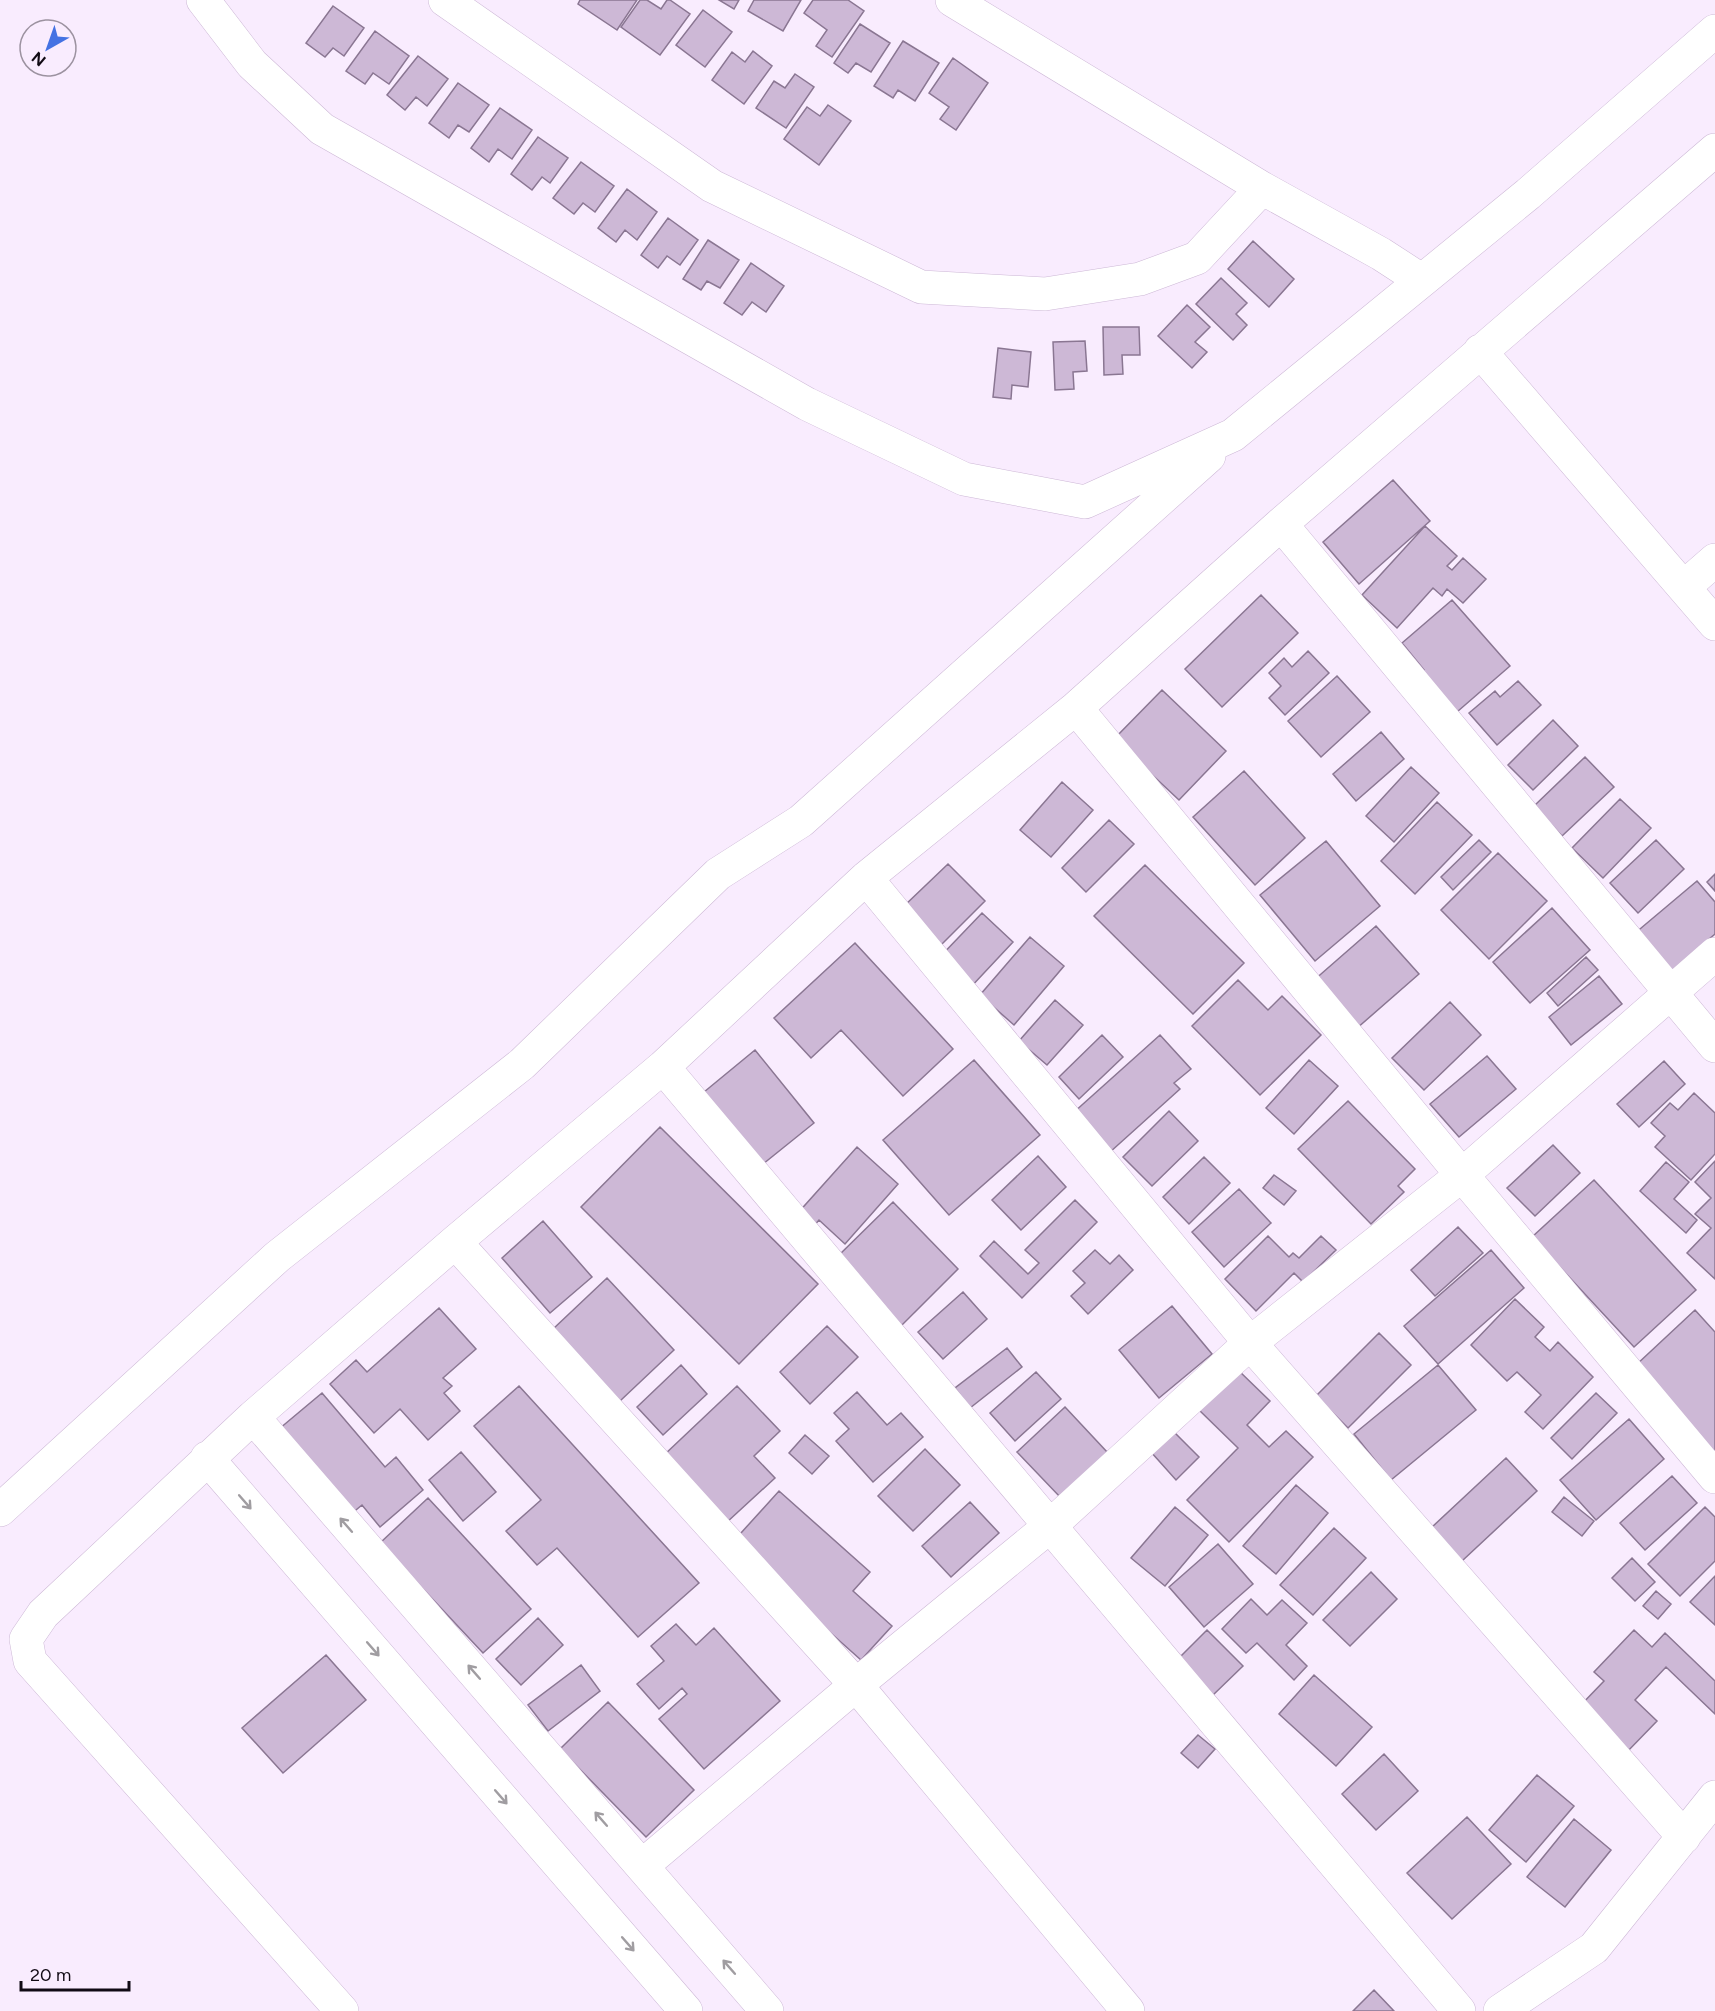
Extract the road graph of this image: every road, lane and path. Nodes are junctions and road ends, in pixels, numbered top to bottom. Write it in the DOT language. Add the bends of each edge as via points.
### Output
graph roads {
  1 [pos="203,0"];
  2 [pos="445,0"];
  3 [pos="952,0"];
  4 [pos="1715,31"];
  5 [pos="1715,150"];
  6 [pos="1262,188"];
  7 [pos="1421,280"];
  8 [pos="1480,351"];
  9 [pos="1233,435"];
  10 [pos="1281,524"];
  11 [pos="1715,560"];
  12 [pos="1684,587"];
  13 [pos="1715,624"];
  14 [pos="1076,708"];
  15 [pos="866,878"];
  16 [pos="1715,954"];
  17 [pos="1669,993"];
  18 [pos="1715,1047"];
  19 [pos="663,1067"];
  20 [pos="1462,1175"];
  21 [pos="455,1242"];
  22 [pos="1250,1343"];
  23 [pos="253,1417"];
  24 [pos="207,1458"];
  25 [pos="1715,1477"];
  26 [pos="0,1510"];
  27 [pos="1050,1526"];
  28 [pos="856,1685"];
  29 [pos="1715,1797"];
  30 [pos="1684,1836"];
  31 [pos="642,1866"];
  32 [pos="342,2011"];
  33 [pos="686,2011"];
  34 [pos="767,2011"];
  35 [pos="1128,2011"];
  36 [pos="1459,2011"];
  37 [pos="1500,2011"];
  1 -- 9 [label="street" via="252,64 322,129 807,404 964,479 1085,502"];
  2 -- 6 [label="street" via="712,186 921,287 1045,294 1140,279 1197,258"];
  3 -- 6 [label="street"];
  4 -- 7 [label="street" via="1528,194"];
  5 -- 8 [label="street"];
  6 -- 7 [label="street"];
  7 -- 9 [label="street"];
  8 -- 10 [label="street"];
  8 -- 12 [label="street"];
  9 -- 26 [label="street" via="801,820 718,874 522,1064 277,1257"];
  10 -- 14 [label="street"];
  10 -- 17 [label="street"];
  11 -- 12 [label="street"];
  12 -- 13 [label="street"];
  14 -- 15 [label="street"];
  14 -- 20 [label="street"];
  15 -- 19 [label="street"];
  15 -- 22 [label="street"];
  16 -- 17 [label="street"];
  17 -- 18 [label="street"];
  17 -- 20 [label="street"];
  19 -- 21 [label="street"];
  19 -- 27 [label="street"];
  20 -- 22 [label="street"];
  20 -- 25 [label="street"];
  21 -- 23 [label="street"];
  21 -- 28 [label="street"];
  22 -- 27 [label="street"];
  22 -- 30 [label="street"];
  23 -- 24 [label="street"];
  31 -- 23 [label="street, one-way"];
  24 -- 32 [label="street" via="43,1614 26,1639 30,1661"];
  24 -- 33 [label="street, one-way"];
  27 -- 28 [label="street"];
  27 -- 36 [label="street"];
  28 -- 31 [label="street"];
  28 -- 35 [label="street"];
  29 -- 30 [label="street"];
  30 -- 37 [label="street" via="1594,1948"];
  34 -- 31 [label="street, one-way"];
}
